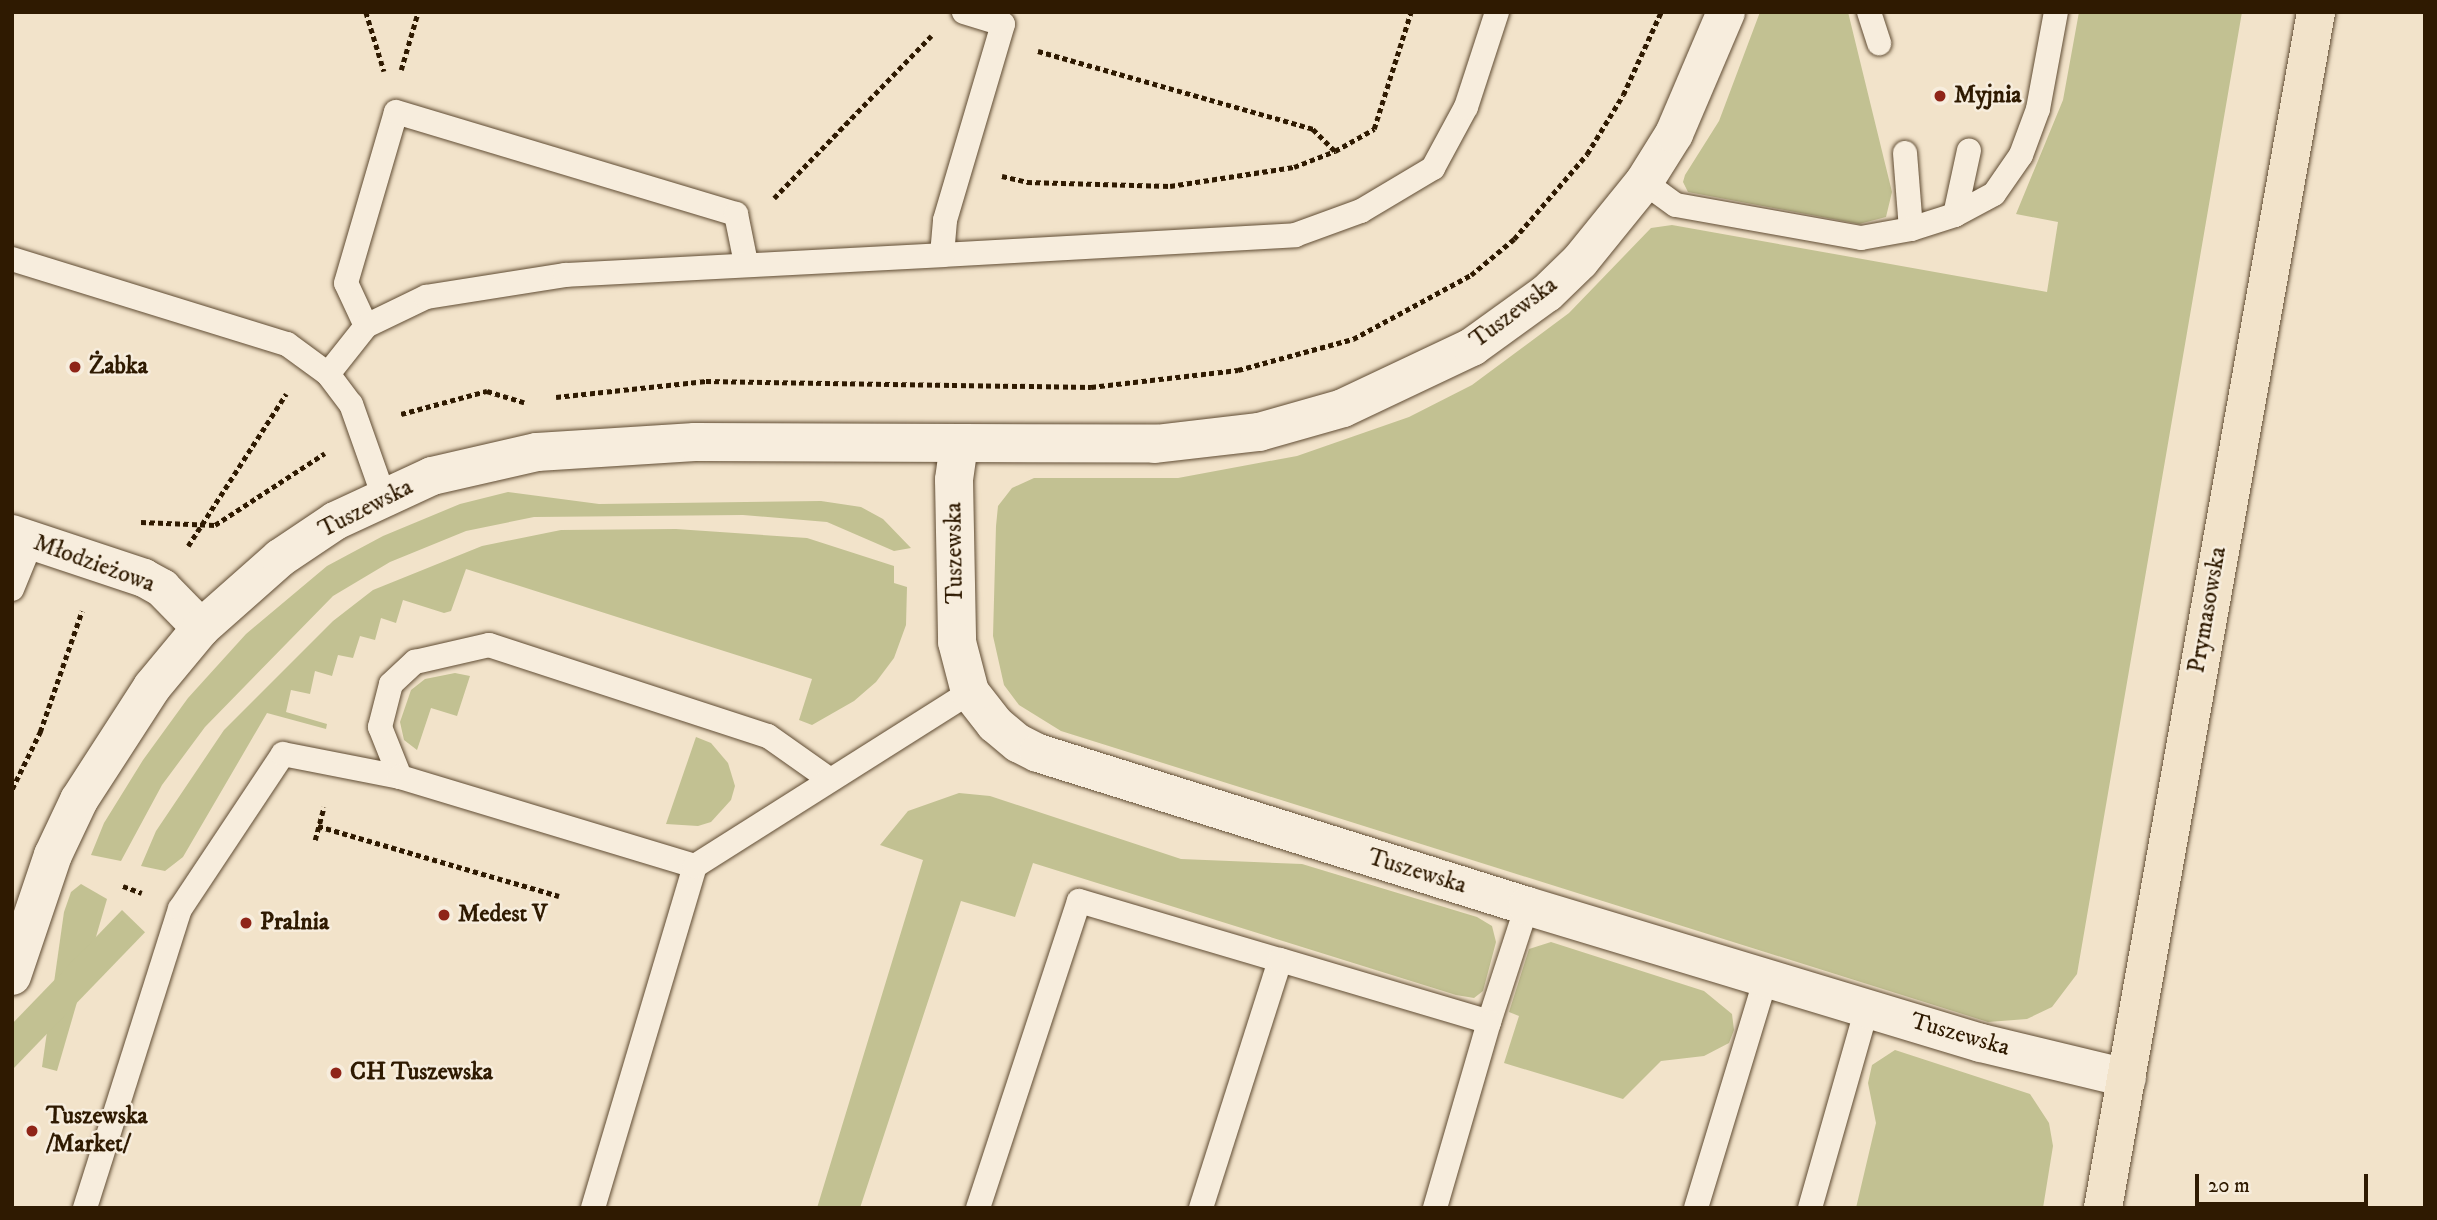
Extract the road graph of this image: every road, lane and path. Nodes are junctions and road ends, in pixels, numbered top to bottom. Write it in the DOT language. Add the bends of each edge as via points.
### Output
graph roads {
  1 [pos="366,12"];
  2 [pos="418,12"];
  3 [pos="964,12"];
  4 [pos="1411,12"];
  5 [pos="1497,12"];
  6 [pos="1726,12"];
  7 [pos="1869,12"];
  8 [pos="2056,12"];
  9 [pos="2316,12"];
  10 [pos="1003,25"];
  11 [pos="934,32"];
  12 [pos="1879,43"];
  13 [pos="396,113"];
  14 [pos="1969,150"];
  15 [pos="1335,152"];
  16 [pos="1905,153"];
  17 [pos="960,167"];
  18 [pos="1644,182"];
  19 [pos="736,214"];
  20 [pos="1955,215"];
  21 [pos="1911,229"];
  22 [pos="942,255"];
  23 [pos="12,259"];
  24 [pos="746,263"];
  25 [pos="366,326"];
  26 [pos="319,366"];
  27 [pos="959,444"];
  28 [pos="384,497"];
  29 [pos="22,537"];
  30 [pos="188,546"];
  31 [pos="12,589"];
  32 [pos="201,628"];
  33 [pos="971,692"];
  34 [pos="400,777"];
  35 [pos="829,779"];
  36 [pos="315,840"];
  37 [pos="695,866"];
  38 [pos="559,896"];
  39 [pos="1527,906"];
  40 [pos="1280,960"];
  41 [pos="12,976"];
  42 [pos="1766,978"];
  43 [pos="1867,1008"];
  44 [pos="1489,1022"];
  45 [pos="2127,1078"];
  46 [pos="85,1208"];
  47 [pos="593,1208"];
  48 [pos="978,1208"];
  49 [pos="1201,1208"];
  50 [pos="1435,1208"];
  51 [pos="1696,1208"];
  52 [pos="1810,1208"];
  53 [pos="2103,1208"];
  1 -- 13 [label="path"];
  2 -- 13 [label="path" via="397,84"];
  3 -- 10 [label="lane"];
  4 -- 15 [label="path" via="1374,129"];
  5 -- 22 [label="lane" via="1466,107 1433,168 1361,211 1295,235"];
  6 -- 18 [label="street, Tuszewska" via="1674,134"];
  7 -- 12 [label="lane"];
  8 -- 20 [label="lane" via="2038,109 2021,155 1994,194"];
  9 -- 45 [label="main road, Prymasowska"];
  10 -- 15 [label="path" via="1313,129"];
  10 -- 17 [label="lane"];
  11 -- 19 [label="path" via="766,206"];
  13 -- 19 [label="lane"];
  13 -- 25 [label="lane" via="346,283"];
  14 -- 20 [label="lane"];
  15 -- 17 [label="path" via="1294,167 1170,186 1027,182"];
  16 -- 21 [label="lane"];
  17 -- 22 [label="lane" via="944,220"];
  18 -- 21 [label="lane" via="1676,205 1861,238"];
  18 -- 27 [label="street, Tuszewska" via="1580,261 1503,326 1427,370 1343,408 1259,432 1207,440 1089,446"];
  19 -- 24 [label="lane"];
  20 -- 21 [label="lane"];
  22 -- 24 [label="lane"];
  23 -- 26 [label="lane" via="287,344"];
  24 -- 25 [label="lane" via="565,275 426,297"];
  25 -- 26 [label="lane"];
  26 -- 28 [label="lane" via="351,404"];
  26 -- 30 [label="path"];
  27 -- 28 [label="street, Tuszewska" via="709,442 577,448 494,459 432,476"];
  27 -- 33 [label="street, Tuszewska" via="954,480 957,642"];
  28 -- 32 [label="street, Tuszewska" via="335,521 280,558"];
  29 -- 31 [label="lane"];
  29 -- 32 [label="street, Młodzieżowa" via="144,578 162,588"];
  32 -- 41 [label="street, Tuszewska" via="152,687 79,800 53,855"];
  33 -- 35 [label="lane"];
  33 -- 39 [label="street, Tuszewska" via="995,724 1038,753"];
  34 -- 35 [label="lane" via="380,727 391,684 415,662 489,645 768,736"];
  34 -- 37 [label="lane"];
  34 -- 46 [label="lane" via="283,754 180,909"];
  35 -- 37 [label="lane"];
  36 -- 38 [label="path" via="318,826"];
  37 -- 47 [label="lane"];
  39 -- 42 [label="street, Tuszewska"];
  39 -- 44 [label="lane"];
  40 -- 44 [label="lane"];
  40 -- 48 [label="lane" via="1079,901"];
  40 -- 49 [label="lane"];
  42 -- 43 [label="street, Tuszewska"];
  42 -- 51 [label="lane"];
  43 -- 45 [label="street, Tuszewska" via="1981,1043"];
  43 -- 52 [label="lane"];
  44 -- 50 [label="lane"];
  45 -- 53 [label="main road, Prymasowska"];
}
